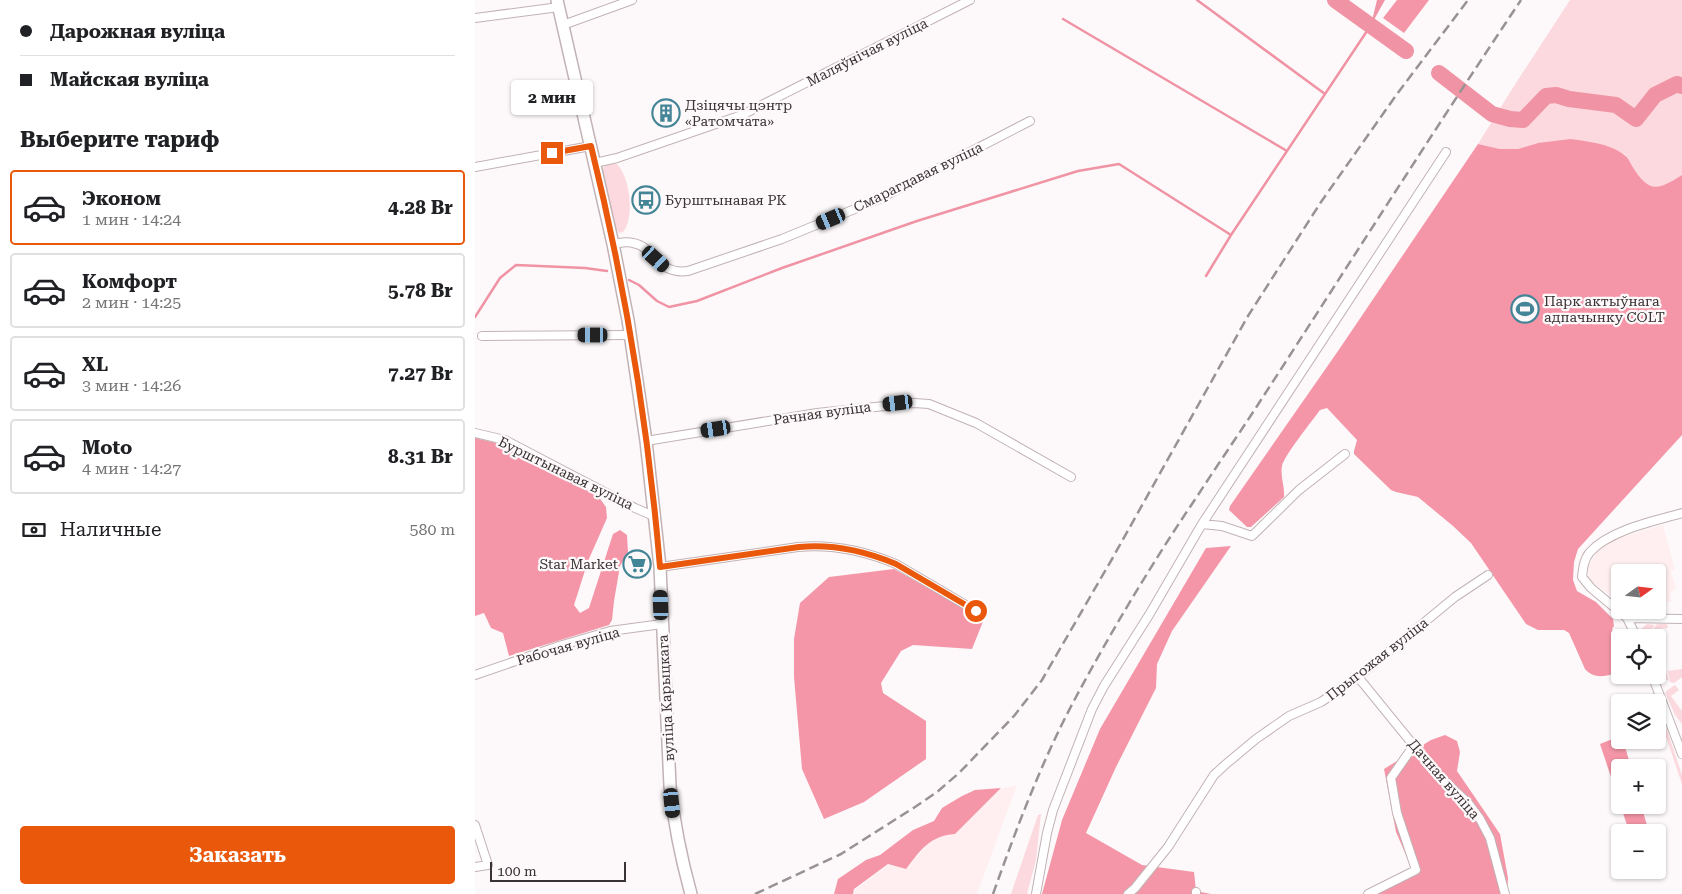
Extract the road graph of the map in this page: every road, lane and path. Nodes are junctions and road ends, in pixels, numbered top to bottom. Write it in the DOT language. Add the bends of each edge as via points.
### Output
graph roads {
  1 [pos="632,0"];
  2 [pos="969,0"];
  3 [pos="558,4"];
  4 [pos="475,18"];
  5 [pos="563,25"];
  6 [pos="1030,121"];
  7 [pos="591,146"];
  8 [pos="1446,152"];
  9 [pos="595,163"];
  10 [pos="475,167"];
  11 [pos="613,244"];
  12 [pos="631,335"];
  13 [pos="481,336"];
  14 [pos="475,433"];
  15 [pos="646,440"];
  16 [pos="1345,454"];
  17 [pos="1071,477"];
  18 [pos="1682,514"];
  19 [pos="656,516"];
  20 [pos="1202,524"];
  21 [pos="660,567"];
  22 [pos="1488,575"];
  23 [pos="1611,605"];
  24 [pos="976,611"];
  25 [pos="1654,619"];
  26 [pos="1682,620"];
  27 [pos="662,624"];
  28 [pos="475,675"];
  29 [pos="1358,677"];
  30 [pos="1655,684"];
  31 [pos="1413,745"];
  32 [pos="1682,754"];
  33 [pos="475,825"];
  34 [pos="475,867"];
  35 [pos="691,894"];
  36 [pos="1036,894"];
  37 [pos="1128,894"];
  38 [pos="1368,894"];
  39 [pos="1505,894"];
  1 -- 5 [label="street"];
  2 -- 9 [label="street, Маляўнічая вуліца" via="742,115"];
  3 -- 4 [label="street"];
  3 -- 5 [label="street, вуліца Карыцкага"];
  5 -- 7 [label="street, вуліца Карыцкага"];
  6 -- 11 [label="street, Смарагдавая вуліца" via="879,199 782,239 688,271 674,272 665,268 635,243"];
  7 -- 9 [label="street, вуліца Карыцкага"];
  7 -- 10 [label="street"];
  8 -- 20 [label="street"];
  9 -- 11 [label="street, вуліца Карыцкага"];
  11 -- 12 [label="street, вуліца Карыцкага"];
  12 -- 13 [label="street"];
  12 -- 15 [label="street, вуліца Карыцкага"];
  14 -- 19 [label="street, Бурштынавая вуліца" via="505,440"];
  15 -- 17 [label="street, Рачная вуліца" via="817,413 929,404 976,423"];
  15 -- 19 [label="street, вуліца Карыцкага"];
  16 -- 20 [label="street" via="1299,490 1252,536 1222,526"];
  18 -- 23 [label="street" via="1607,539 1589,553 1581,577"];
  19 -- 21 [label="street, вуліца Карыцкага"];
  20 -- 36 [label="street" via="1092,709 1053,810"];
  21 -- 24 [label="street" via="799,547 834,547 883,558"];
  21 -- 27 [label="street, вуліца Карыцкага"];
  22 -- 29 [label="street, Прыгожая вуліца" via="1455,597"];
  25 -- 26 [label="street"];
  27 -- 28 [label="street, Рабочая вуліца" via="610,631"];
  27 -- 35 [label="street, вуліца Карыцкага" via="670,786 681,857"];
  29 -- 31 [label="street, Дачная вуліца"];
  29 -- 37 [label="street, Прыгожая вуліца" via="1321,702 1289,716 1214,775 1168,847"];
  30 -- 32 [label="street"];
  31 -- 38 [label="street" via="1391,778 1397,813 1416,870"];
  31 -- 39 [label="street, Дачная вуліца" via="1480,819 1490,838"];
  33 -- 34 [label="street" via="487,865"];
}
